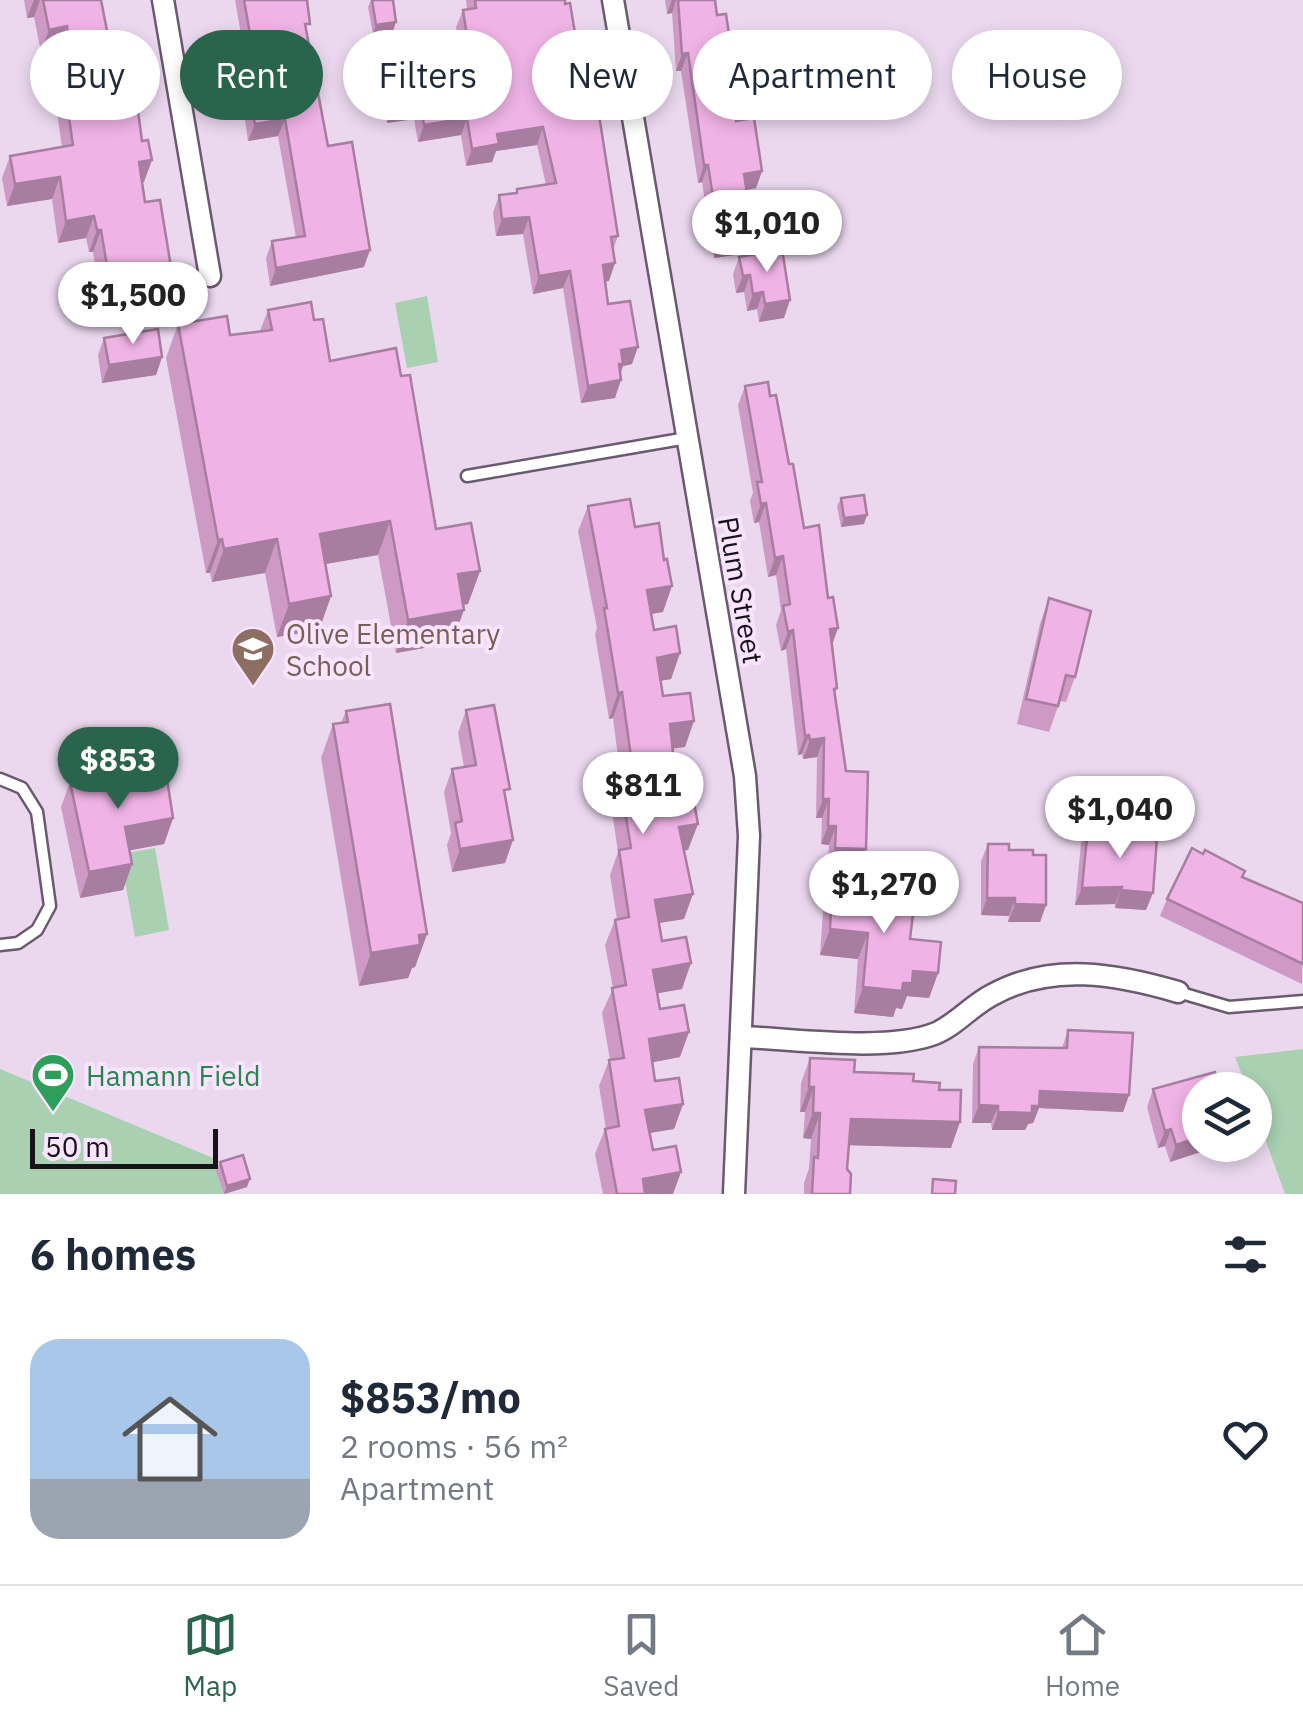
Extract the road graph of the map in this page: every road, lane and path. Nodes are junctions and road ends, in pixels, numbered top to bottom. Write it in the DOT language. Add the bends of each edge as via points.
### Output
graph roads {
  1 [pos="163,0"];
  2 [pos="613,0"];
  3 [pos="210,276"];
  4 [pos="687,438"];
  5 [pos="467,476"];
  6 [pos="0,779"];
  7 [pos="0,945"];
  8 [pos="1178,992"];
  9 [pos="1303,1001"];
  10 [pos="743,1037"];
  11 [pos="734,1194"];
  1 -- 3 [label="street"];
  2 -- 4 [label="street, Plum Street"];
  4 -- 5 [label="lane"];
  4 -- 10 [label="street, Plum Street" via="744,776 749,836"];
  6 -- 7 [label="lane" via="22,788 37,812 50,906 37,930"];
  8 -- 9 [label="lane" via="1229,1007"];
  8 -- 10 [label="street" via="1124,976 1056,974 994,993 936,1033 886,1042"];
  10 -- 11 [label="street, Plum Street"];
}
